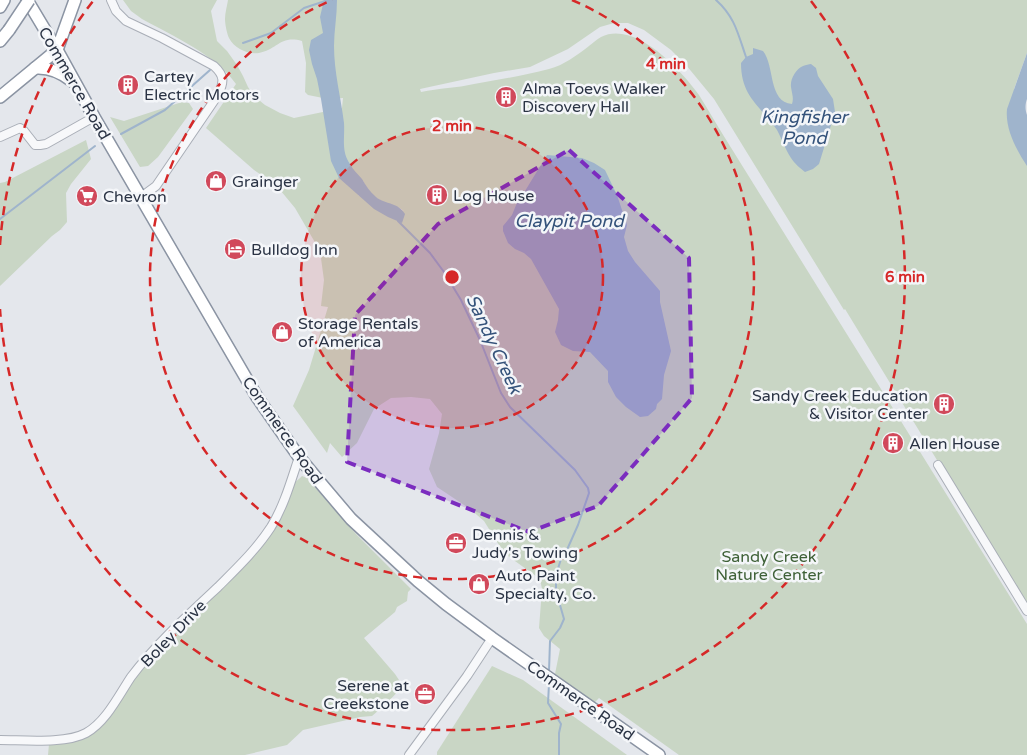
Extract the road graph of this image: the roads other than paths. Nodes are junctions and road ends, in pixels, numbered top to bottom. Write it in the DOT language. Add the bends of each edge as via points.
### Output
graph roads {
  1 [pos="4,0"];
  2 [pos="28,0"];
  3 [pos="75,0"];
  4 [pos="111,0"];
  5 [pos="0,7"];
  6 [pos="0,41"];
  7 [pos="57,50"];
  8 [pos="35,68"];
  9 [pos="74,83"];
  10 [pos="0,97"];
  11 [pos="94,117"];
  12 [pos="0,137"];
  13 [pos="141,197"];
  14 [pos="299,457"];
  15 [pos="938,465"];
  16 [pos="1027,611"];
  17 [pos="492,638"];
  18 [pos="0,740"];
  19 [pos="409,755"];
  20 [pos="659,755"];
  1 -- 5 [label="highway"];
  2 -- 6 [label="highway, bridge"];
  2 -- 7 [label="highway, Commerce Road"];
  3 -- 7 [label="highway"];
  4 -- 13 [label="street" via="116,11 126,20 214,66 223,81 218,95 162,177"];
  7 -- 8 [label="highway"];
  7 -- 9 [label="highway, Commerce Road"];
  8 -- 9 [label="highway" via="56,71"];
  8 -- 10 [label="highway"];
  9 -- 11 [label="highway, Commerce Road"];
  11 -- 12 [label="street" via="46,144 35,145 20,128"];
  11 -- 13 [label="highway, Commerce Road"];
  13 -- 14 [label="highway, Commerce Road" via="257,397"];
  14 -- 17 [label="highway, Commerce Road" via="351,519 379,546"];
  14 -- 18 [label="street, Boley Drive" via="276,518 262,540 143,662 99,723 85,733 69,738"];
  15 -- 16 [label="street"];
  17 -- 19 [label="street"];
  17 -- 20 [label="highway, Commerce Road"];
}
